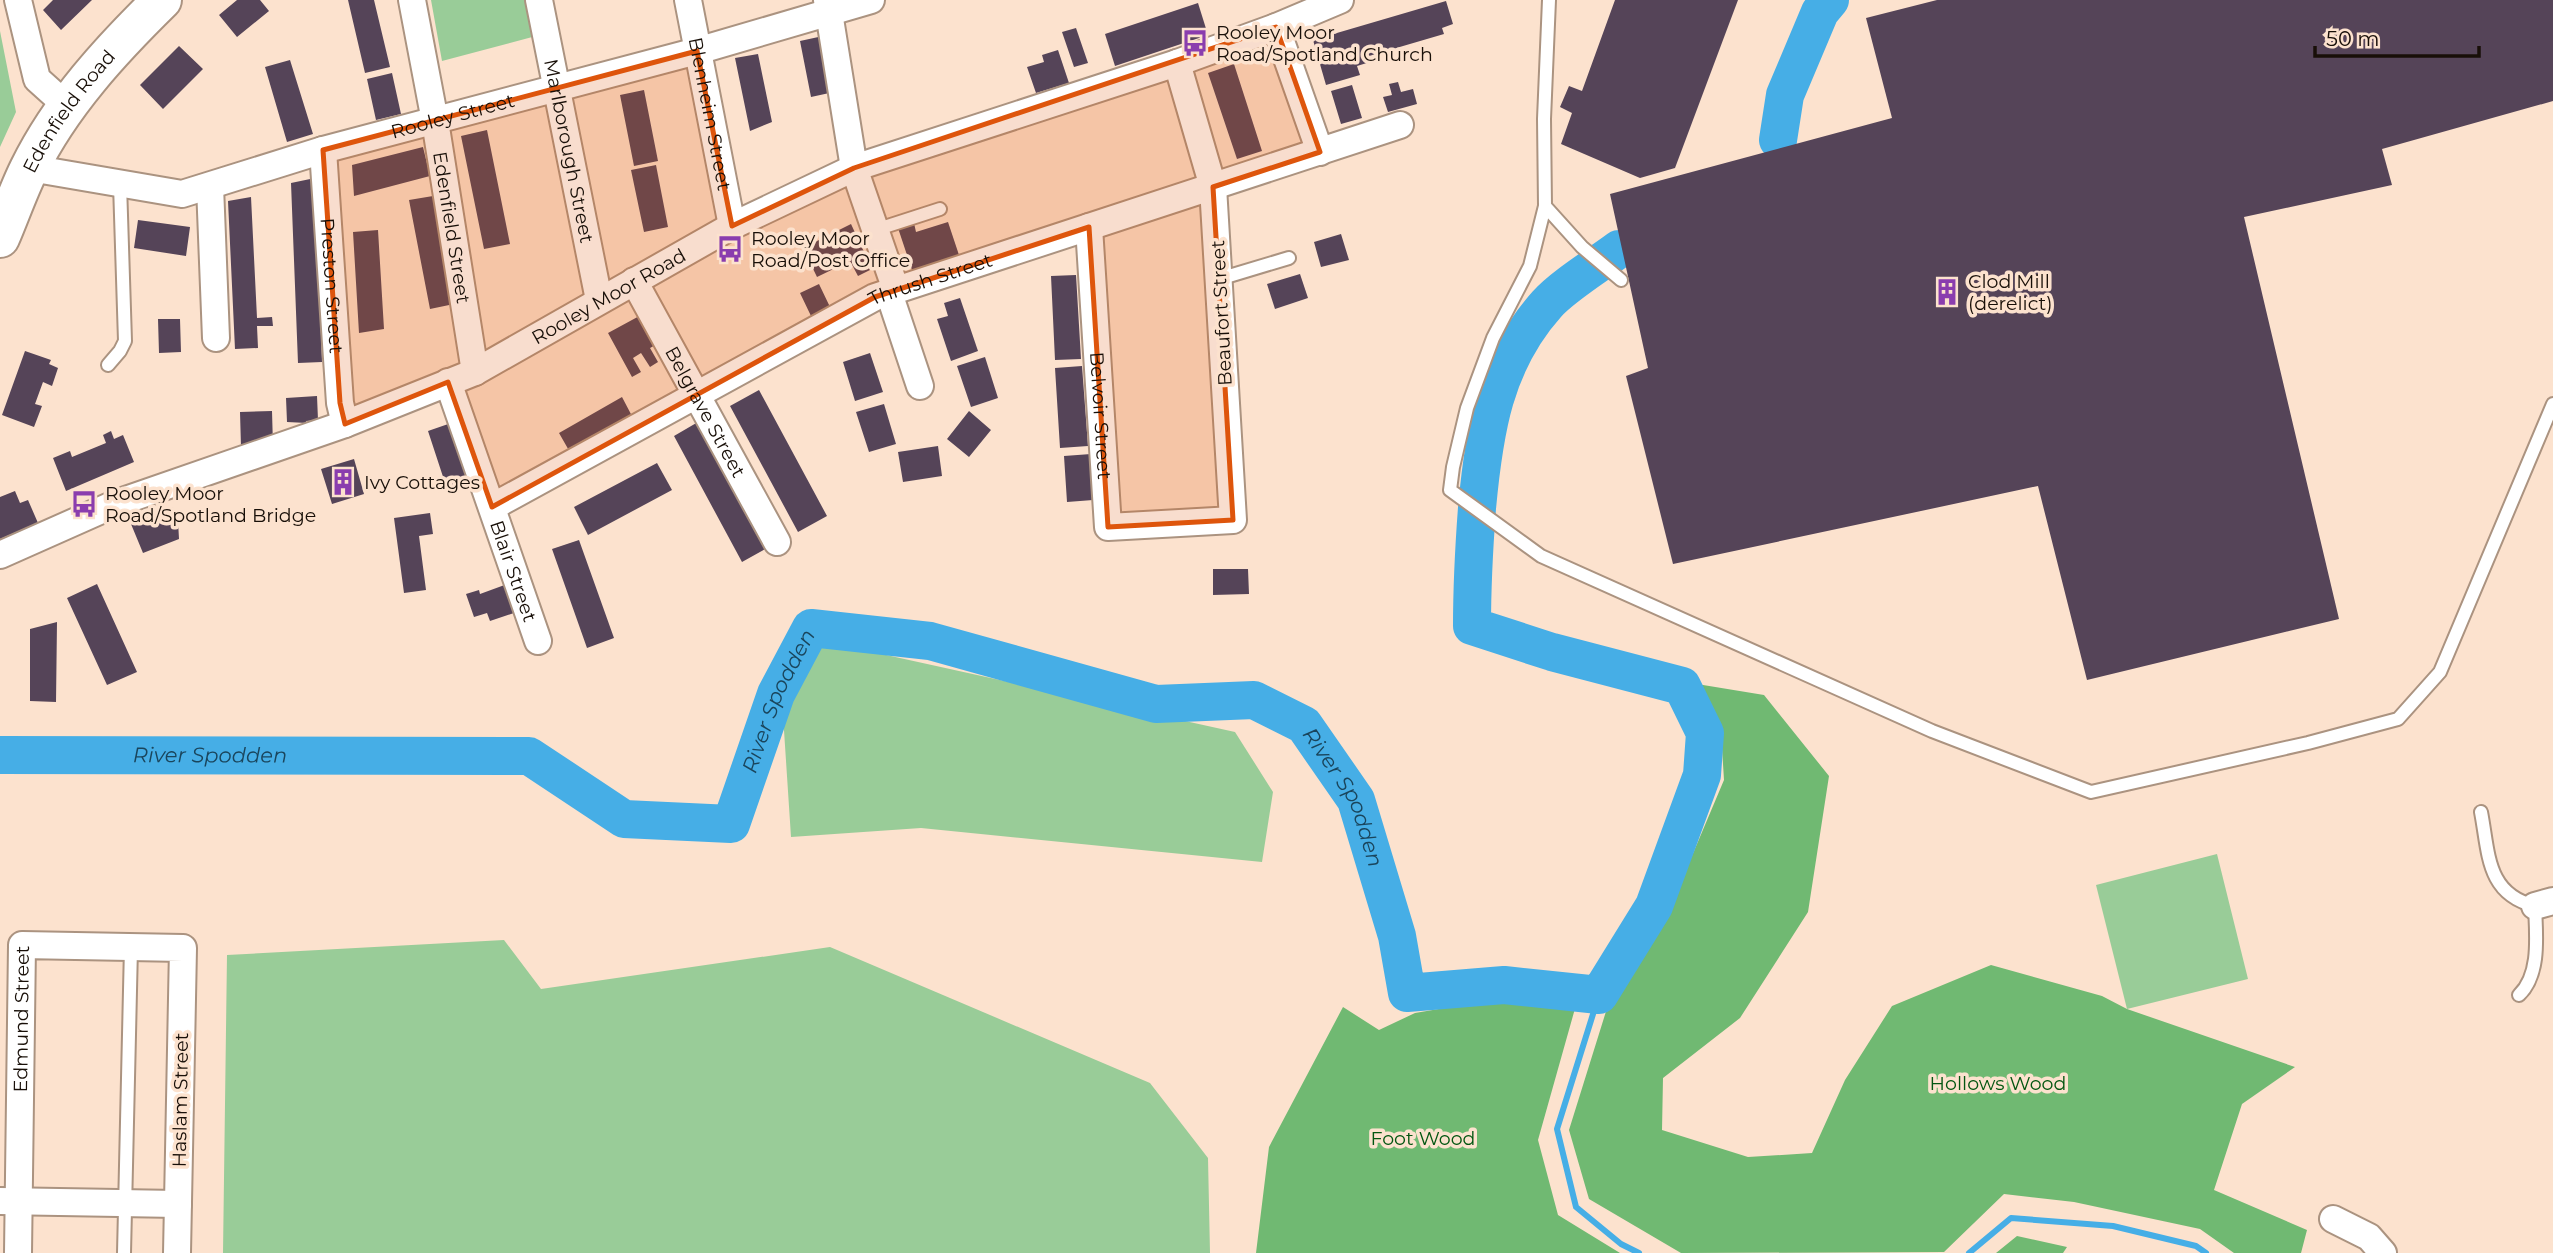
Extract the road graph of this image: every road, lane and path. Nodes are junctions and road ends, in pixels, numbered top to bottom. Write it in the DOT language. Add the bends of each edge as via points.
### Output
graph roads {
  1 [pos="18,0"];
  2 [pos="162,0"];
  3 [pos="412,0"];
  4 [pos="539,0"];
  5 [pos="688,0"];
  6 [pos="871,0"];
  7 [pos="1549,0"];
  8 [pos="1334,1"];
  9 [pos="829,6"];
  10 [pos="1276,27"];
  11 [pos="697,51"];
  12 [pos="1177,63"];
  13 [pos="557,87"];
  14 [pos="66,106"];
  15 [pos="435,121"];
  16 [pos="1400,125"];
  17 [pos="323,150"];
  18 [pos="1320,152"];
  19 [pos="30,168"];
  20 [pos="854,169"];
  21 [pos="120,184"];
  22 [pos="210,186"];
  23 [pos="1213,187"];
  24 [pos="1545,206"];
  25 [pos="940,209"];
  26 [pos="732,226"];
  27 [pos="1089,227"];
  28 [pos="875,230"];
  29 [pos="0,239"];
  30 [pos="1289,258"];
  31 [pos="1219,279"];
  32 [pos="1621,280"];
  33 [pos="634,281"];
  34 [pos="892,292"];
  35 [pos="599,300"];
  36 [pos="216,338"];
  37 [pos="108,365"];
  38 [pos="475,372"];
  39 [pos="449,382"];
  40 [pos="920,386"];
  41 [pos="696,395"];
  42 [pos="2553,404"];
  43 [pos="345,424"];
  44 [pos="492,507"];
  45 [pos="1185,523"];
  46 [pos="777,542"];
  47 [pos="0,555"];
  48 [pos="538,641"];
  49 [pos="2481,812"];
  50 [pos="2544,904"];
  51 [pos="131,947"];
  52 [pos="183,947"];
  53 [pos="2519,995"];
  54 [pos="9,1201"];
  55 [pos="125,1203"];
  56 [pos="178,1204"];
  57 [pos="2333,1219"];
  58 [pos="18,1253"];
  59 [pos="124,1253"];
  60 [pos="177,1253"];
  61 [pos="2382,1253"];
  1 -- 14 [label="street" via="37,79"];
  2 -- 14 [label="main road, Edenfield Road"];
  3 -- 15 [label="street, Edenfield Street"];
  4 -- 13 [label="street, Marlborough Street"];
  5 -- 11 [label="street, Blenheim Street"];
  6 -- 9 [label="street, Rooley Street"];
  7 -- 24 [label="lane"];
  8 -- 10 [label="street, Rooley Moor Road"];
  9 -- 11 [label="street, Rooley Street"];
  9 -- 20 [label="street"];
  10 -- 12 [label="street, Rooley Moor Road"];
  10 -- 18 [label="street"];
  11 -- 13 [label="street, Rooley Street"];
  11 -- 26 [label="street, Blenheim Street"];
  12 -- 20 [label="street, Rooley Moor Road"];
  12 -- 23 [label="street, Beaufort Street"];
  13 -- 15 [label="street, Rooley Street"];
  13 -- 35 [label="street, Marlborough Street"];
  14 -- 19 [label="main road, Edenfield Road"];
  15 -- 17 [label="street, Rooley Street"];
  15 -- 38 [label="street, Edenfield Street"];
  16 -- 18 [label="street, Thrush Street"];
  17 -- 22 [label="street, Rooley Street"];
  17 -- 43 [label="street, Preston Street"];
  18 -- 23 [label="street, Thrush Street"];
  19 -- 21 [label="street, Rooley Street"];
  19 -- 29 [label="main road, Edenfield Road"];
  20 -- 26 [label="street, Rooley Moor Road"];
  20 -- 28 [label="street"];
  21 -- 22 [label="street, Rooley Street" via="182,194"];
  21 -- 37 [label="lane" via="125,341"];
  22 -- 36 [label="street"];
  23 -- 27 [label="street, Thrush Street"];
  23 -- 31 [label="street, Beaufort Street"];
  24 -- 32 [label="lane" via="1582,247"];
  24 -- 42 [label="lane" via="1530,267 1493,338 1467,408 1450,490 1541,556 1932,731 2091,792 2398,719 2440,672"];
  25 -- 28 [label="lane"];
  26 -- 33 [label="street, Rooley Moor Road"];
  27 -- 34 [label="street, Thrush Street"];
  27 -- 45 [label="street, Belvoir Street" via="1108,527"];
  28 -- 34 [label="street"];
  30 -- 31 [label="lane"];
  31 -- 45 [label="street, Beaufort Street" via="1233,520"];
  33 -- 35 [label="street, Rooley Moor Road"];
  33 -- 41 [label="street, Belgrave Street"];
  34 -- 40 [label="street"];
  34 -- 41 [label="street, Thrush Street"];
  35 -- 38 [label="street, Rooley Moor Road"];
  38 -- 39 [label="street, Rooley Moor Road"];
  39 -- 43 [label="street, Rooley Moor Road"];
  39 -- 44 [label="street, Blair Street"];
  41 -- 44 [label="street, Thrush Street"];
  41 -- 46 [label="street, Belgrave Street"];
  43 -- 47 [label="street, Rooley Moor Road" via="117,503"];
  44 -- 48 [label="street, Blair Street"];
  49 -- 50 [label="lane" via="2496,882 2515,897"];
  50 -- 53 [label="lane" via="2526,988"];
  51 -- 52 [label="street, Edmund Street"];
  51 -- 54 [label="street, Edmund Street" via="22,945"];
  51 -- 55 [label="lane"];
  52 -- 56 [label="street, Haslam Street"];
  54 -- 55 [label="street"];
  54 -- 58 [label="street, Edmund Street"];
  55 -- 56 [label="street"];
  55 -- 59 [label="lane"];
  56 -- 60 [label="street, Haslam Street"];
  57 -- 61 [label="street" via="2369,1237"];
}
